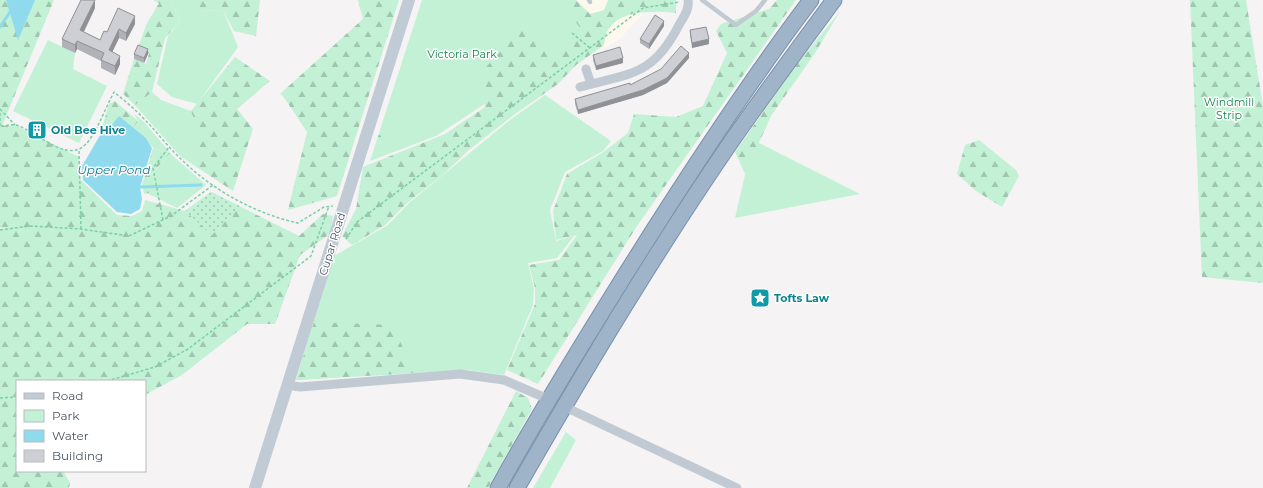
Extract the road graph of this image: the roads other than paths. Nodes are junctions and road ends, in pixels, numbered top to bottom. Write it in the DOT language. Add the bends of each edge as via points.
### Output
graph roads {
  1 [pos="409,0"];
  2 [pos="702,0"];
  3 [pos="765,0"];
  4 [pos="811,0"];
  5 [pos="834,0"];
  6 [pos="684,1"];
  7 [pos="586,69"];
  8 [pos="591,84"];
  9 [pos="580,87"];
  10 [pos="287,385"];
  11 [pos="548,399"];
  12 [pos="564,406"];
  13 [pos="255,488"];
  14 [pos="498,488"];
  15 [pos="517,488"];
  16 [pos="737,488"];
  1 -- 10 [label="main road, Cupar Road"];
  2 -- 3 [label="lane" via="736,25 756,11"];
  4 -- 11 [label="highway" via="771,53 680,187"];
  5 -- 12 [label="highway" via="732,140"];
  6 -- 8 [label="street" via="688,7 669,45 655,61 633,74"];
  7 -- 8 [label="street"];
  8 -- 9 [label="street"];
  10 -- 11 [label="street" via="300,387 460,374 504,380"];
  10 -- 13 [label="main road, Cupar Road"];
  11 -- 14 [label="highway"];
  12 -- 15 [label="highway"];
  12 -- 16 [label="street"];
}
